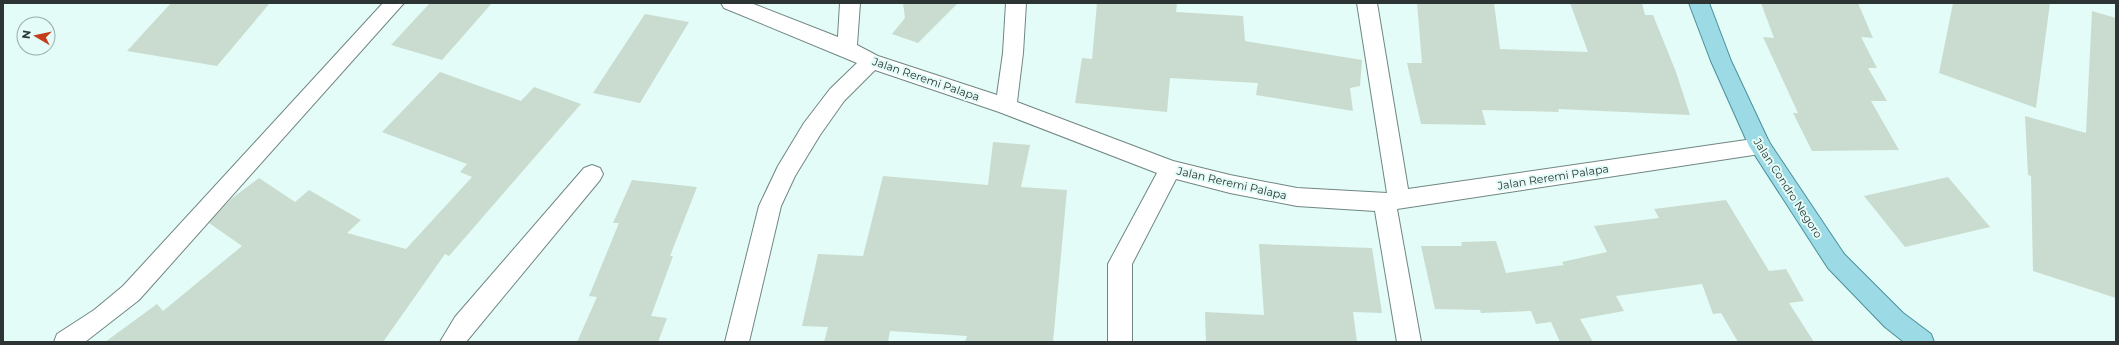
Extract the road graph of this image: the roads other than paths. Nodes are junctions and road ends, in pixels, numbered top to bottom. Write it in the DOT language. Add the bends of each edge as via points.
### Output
graph roads {
  1 [pos="394,3"];
  2 [pos="731,3"];
  3 [pos="850,3"];
  4 [pos="1016,3"];
  5 [pos="1367,3"];
  6 [pos="1699,3"];
  7 [pos="847,49"];
  8 [pos="871,61"];
  9 [pos="1006,106"];
  10 [pos="1760,146"];
  11 [pos="1170,169"];
  12 [pos="592,174"];
  13 [pos="1392,201"];
  14 [pos="66,342"];
  15 [pos="452,342"];
  16 [pos="737,342"];
  17 [pos="1120,342"];
  18 [pos="1409,342"];
  19 [pos="1922,342"];
  1 -- 14 [label="street" via="131,293"];
  2 -- 7 [label="street, Jalan Reremi Palapa"];
  3 -- 7 [label="street"];
  4 -- 9 [label="street"];
  5 -- 13 [label="street"];
  6 -- 10 [label="main road, Jalan Condro Negoro" via="1721,61"];
  7 -- 8 [label="street, Jalan Reremi Palapa"];
  8 -- 9 [label="street, Jalan Reremi Palapa"];
  8 -- 16 [label="street" via="837,95 812,129 786,172 770,206"];
  9 -- 11 [label="street, Jalan Reremi Palapa"];
  10 -- 13 [label="street, Jalan Reremi Palapa"];
  10 -- 19 [label="main road, Jalan Condro Negoro" via="1836,261 1894,320"];
  11 -- 13 [label="street, Jalan Reremi Palapa" via="1297,197"];
  11 -- 17 [label="street" via="1120,264"];
  12 -- 15 [label="street" via="464,324"];
  13 -- 18 [label="street"];
}
